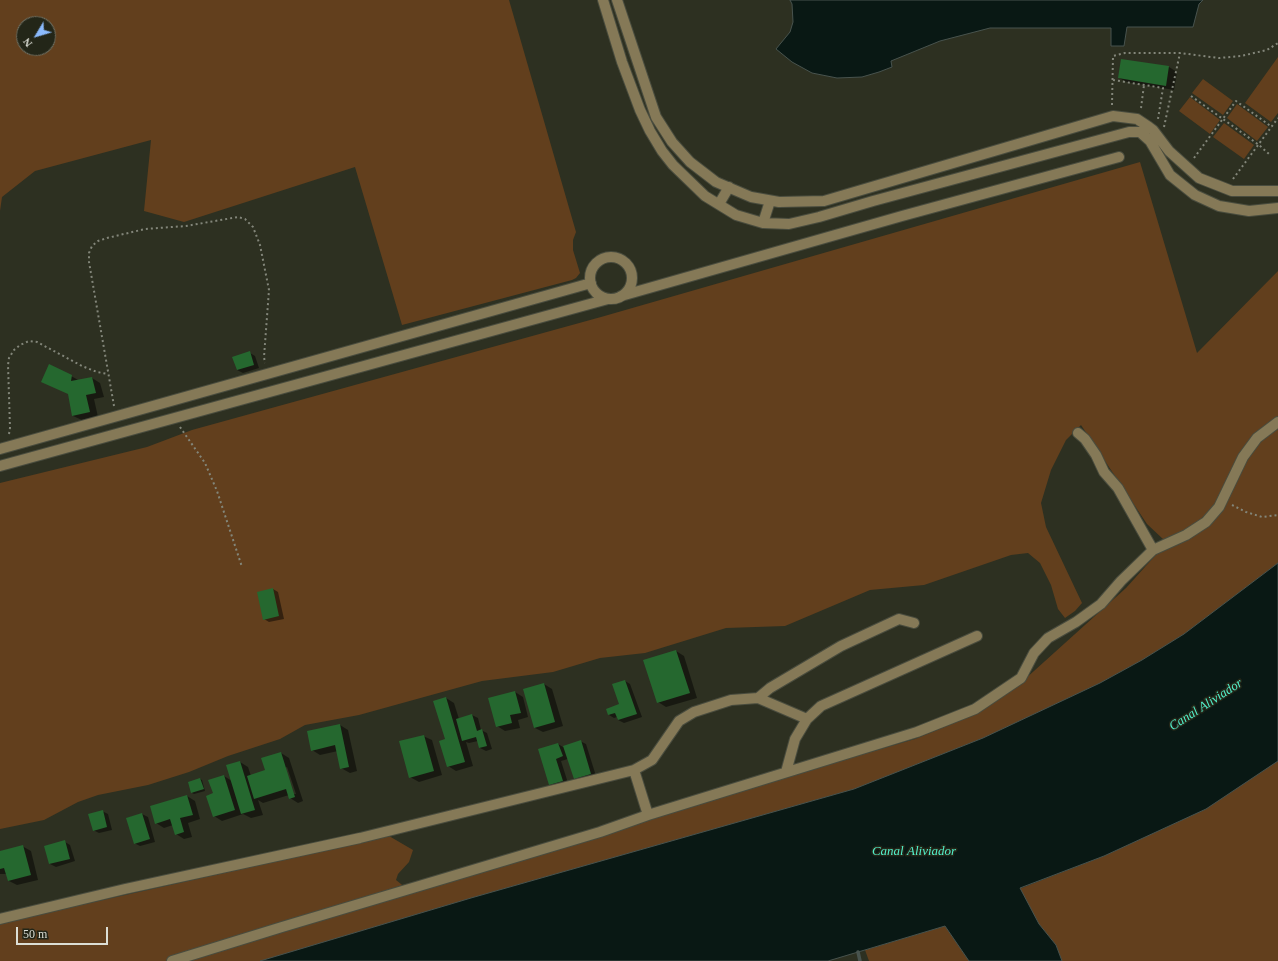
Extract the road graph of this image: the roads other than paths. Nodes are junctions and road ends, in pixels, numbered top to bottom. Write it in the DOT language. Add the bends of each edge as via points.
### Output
graph roads {
  1 [pos="603,0"];
  2 [pos="617,0"];
  3 [pos="1119,157"];
  4 [pos="729,187"];
  5 [pos="1278,191"];
  6 [pos="770,201"];
  7 [pos="718,204"];
  8 [pos="1278,208"];
  9 [pos="762,223"];
  10 [pos="591,283"];
  11 [pos="621,296"];
  12 [pos="608,299"];
  13 [pos="268,374"];
  14 [pos="273,391"];
  15 [pos="1278,422"];
  16 [pos="1078,433"];
  17 [pos="3,448"];
  18 [pos="12,463"];
  19 [pos="0,466"];
  20 [pos="1153,550"];
  21 [pos="914,623"];
  22 [pos="977,636"];
  23 [pos="758,698"];
  24 [pos="808,719"];
  25 [pos="634,770"];
  26 [pos="786,772"];
  27 [pos="648,815"];
  28 [pos="0,919"];
  29 [pos="172,961"];
  1 -- 7 [label="street" via="625,69 650,131 673,165 705,196"];
  2 -- 4 [label="street" via="656,117 672,142 690,162 716,182"];
  3 -- 11 [label="street"];
  4 -- 6 [label="street" via="751,197"];
  4 -- 7 [label="street"];
  5 -- 6 [label="street" via="1232,191 1199,178 1169,151 1149,127 1137,119 1113,116 824,201"];
  6 -- 9 [label="street"];
  7 -- 9 [label="street" via="736,215"];
  8 -- 9 [label="street" via="1249,211 1219,206 1195,196 1170,174 1150,141 1140,132 1129,132 819,217 789,224"];
  10 -- 11 [label="street" via="593,268 598,262 616,258 628,266 632,279 631,286"];
  10 -- 12 [label="street" via="596,292"];
  10 -- 13 [label="street"];
  11 -- 12 [label="street"];
  12 -- 14 [label="street"];
  13 -- 14 [label="street"];
  13 -- 17 [label="street"];
  14 -- 18 [label="street"];
  15 -- 20 [label="street" via="1252,444 1219,507 1206,522 1186,535"];
  16 -- 20 [label="street" via="1085,439 1104,472 1118,488"];
  17 -- 18 [label="street"];
  18 -- 19 [label="street"];
  20 -- 26 [label="street" via="1101,604 1048,638 1034,653 1021,678 975,709 918,732"];
  21 -- 23 [label="street" via="899,619 841,646 770,688"];
  22 -- 24 [label="street" via="821,706"];
  23 -- 24 [label="street"];
  23 -- 25 [label="street" via="731,700 694,712 679,721 652,760"];
  24 -- 26 [label="street" via="795,739"];
  25 -- 27 [label="street"];
  25 -- 28 [label="street" via="360,838"];
  26 -- 27 [label="street"];
  27 -- 29 [label="street" via="600,832"];
}
